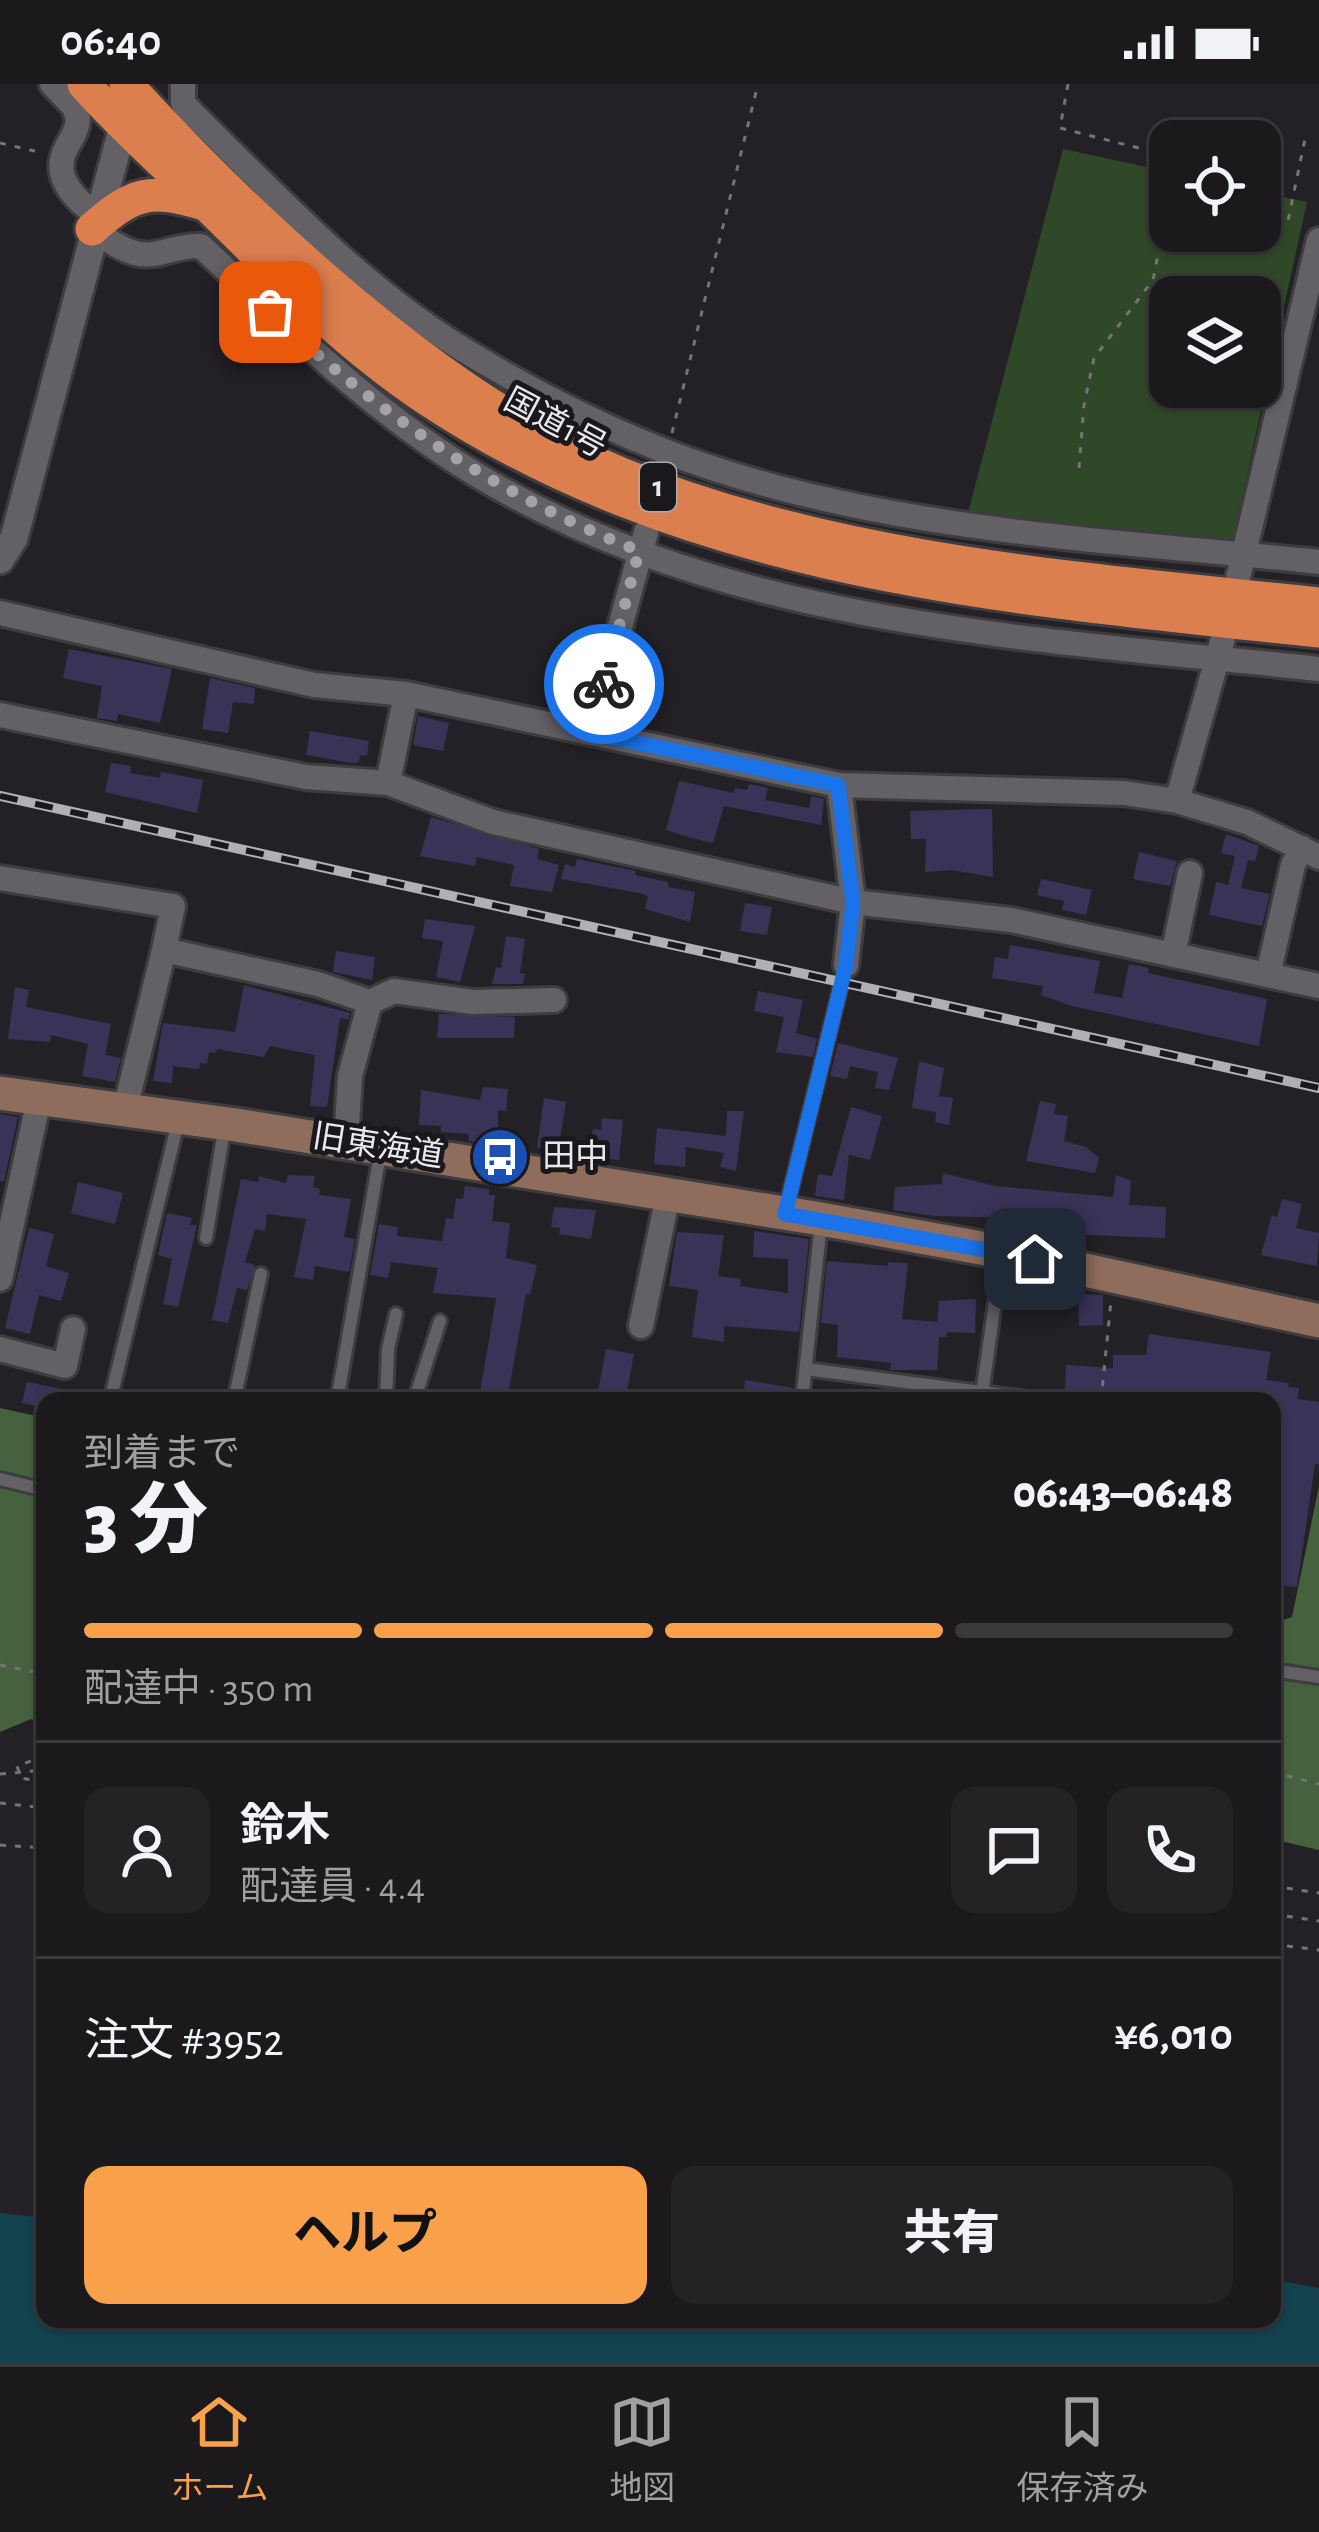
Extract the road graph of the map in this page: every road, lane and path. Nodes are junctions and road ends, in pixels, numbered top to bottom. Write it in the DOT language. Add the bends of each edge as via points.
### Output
graph roads {
  1 [pos="52,84"];
  2 [pos="83,84"];
  3 [pos="183,84"];
  4 [pos="758,84"];
  5 [pos="1068,84"];
  6 [pos="132,87"];
  7 [pos="121,125"];
  8 [pos="1305,139"];
  9 [pos="0,143"];
  10 [pos="1149,151"];
  11 [pos="62,158"];
  12 [pos="206,205"];
  13 [pos="1281,219"];
  14 [pos="94,221"];
  15 [pos="1319,240"];
  16 [pos="1159,252"];
  17 [pos="665,460"];
  18 [pos="1079,468"];
  19 [pos="643,542"];
  20 [pos="0,560"];
  21 [pos="1319,562"];
  22 [pos="1240,566"];
  23 [pos="1319,604"];
  24 [pos="0,613"];
  25 [pos="1319,631"];
  26 [pos="1219,648"];
  27 [pos="1319,669"];
  28 [pos="406,694"];
  29 [pos="0,715"];
  30 [pos="591,733"];
  31 [pos="388,783"];
  32 [pos="838,785"];
  33 [pos="1177,801"];
  34 [pos="1310,853"];
  35 [pos="1190,873"];
  36 [pos="0,878"];
  37 [pos="853,902"];
  38 [pos="164,950"];
  39 [pos="1173,955"];
  40 [pos="846,965"];
  41 [pos="1268,975"];
  42 [pos="1319,986"];
  43 [pos="554,1000"];
  44 [pos="370,1002"];
  45 [pos="0,1093"];
  46 [pos="39,1100"];
  47 [pos="125,1109"];
  48 [pos="179,1117"];
  49 [pos="225,1124"];
  50 [pos="346,1142"];
  51 [pos="381,1148"];
  52 [pos="668,1196"];
  53 [pos="785,1214"];
  54 [pos="821,1219"];
  55 [pos="206,1238"];
  56 [pos="1003,1252"];
  57 [pos="262,1274"];
  58 [pos="1116,1277"];
  59 [pos="0,1279"];
  60 [pos="396,1314"];
  61 [pos="440,1321"];
  62 [pos="1319,1321"];
  63 [pos="641,1325"];
  64 [pos="73,1329"];
  65 [pos="0,1349"];
  66 [pos="806,1369"];
  67 [pos="112,1392"];
  68 [pos="236,1392"];
  69 [pos="339,1392"];
  70 [pos="386,1392"];
  71 [pos="417,1392"];
  72 [pos="803,1392"];
  73 [pos="968,1392"];
  74 [pos="982,1392"];
  75 [pos="1102,1392"];
  76 [pos="0,1480"];
  77 [pos="36,1488"];
  78 [pos="0,1665"];
  79 [pos="1281,1671"];
  80 [pos="36,1672"];
  81 [pos="1319,1677"];
  82 [pos="36,1758"];
  83 [pos="36,1770"];
  84 [pos="17,1771"];
  85 [pos="0,1774"];
  86 [pos="1281,1774"];
  87 [pos="36,1780"];
  88 [pos="1319,1784"];
  89 [pos="0,1803"];
  90 [pos="36,1807"];
  91 [pos="0,1845"];
  92 [pos="36,1847"];
  93 [pos="1281,1887"];
  94 [pos="1319,1893"];
  95 [pos="1281,1916"];
  96 [pos="1319,1922"];
  97 [pos="1281,1945"];
  98 [pos="1319,1950"];
  1 -- 11 [label="street" via="78,119"];
  2 -- 7 [label="highway, 国道1号 / 1"];
  3 -- 17 [label="street" via="191,112 354,271 455,344"];
  4 -- 17 [label="path"];
  5 -- 10 [label="path" via="1060,128"];
  6 -- 7 [label="street"];
  6 -- 23 [label="highway, 国道1号 / 1" via="369,316 467,389 620,474 801,532 883,549"];
  7 -- 12 [label="highway, 国道1号 / 1"];
  7 -- 14 [label="street"];
  8 -- 13 [label="path" via="1288,221"];
  9 -- 11 [label="path"];
  11 -- 14 [label="street" via="64,177"];
  12 -- 14 [label="highway" via="142,194"];
  12 -- 25 [label="highway, 国道1号 / 1" via="322,319 425,398 608,496 716,536 876,575"];
  14 -- 19 [label="street" via="139,254 201,246 305,344 482,478"];
  14 -- 20 [label="street" via="14,538"];
  15 -- 22 [label="street"];
  16 -- 18 [label="path" via="1154,280 1094,358"];
  17 -- 22 [label="street" via="878,508"];
  19 -- 26 [label="street" via="786,595 911,622"];
  19 -- 30 [label="street"];
  21 -- 22 [label="street"];
  24 -- 28 [label="street" via="314,685"];
  26 -- 27 [label="street"];
  26 -- 33 [label="street"];
  28 -- 30 [label="street"];
  28 -- 31 [label="street"];
  29 -- 31 [label="street" via="306,777"];
  30 -- 32 [label="street"];
  31 -- 37 [label="street" via="493,822"];
  32 -- 33 [label="street"];
  32 -- 37 [label="street"];
  33 -- 34 [label="street"];
  34 -- 41 [label="street" via="1293,865"];
  35 -- 39 [label="street"];
  36 -- 38 [label="street" via="173,906"];
  37 -- 39 [label="street" via="1012,920"];
  37 -- 40 [label="street"];
  38 -- 44 [label="street"];
  38 -- 47 [label="street"];
  39 -- 41 [label="street"];
  40 -- 53 [label="lane"];
  41 -- 42 [label="street"];
  43 -- 44 [label="street" via="394,991"];
  44 -- 50 [label="street" via="350,1076"];
  45 -- 46 [label="main road, 旧東海道"];
  46 -- 47 [label="main road, 旧東海道"];
  46 -- 59 [label="street"];
  47 -- 48 [label="main road, 旧東海道"];
  48 -- 49 [label="main road, 旧東海道"];
  48 -- 67 [label="lane"];
  49 -- 50 [label="main road, 旧東海道"];
  49 -- 55 [label="lane"];
  50 -- 51 [label="main road, 旧東海道"];
  51 -- 52 [label="main road, 旧東海道"];
  51 -- 69 [label="lane"];
  52 -- 53 [label="main road, 旧東海道"];
  52 -- 63 [label="street"];
  53 -- 54 [label="main road, 旧東海道"];
  54 -- 56 [label="main road, 旧東海道"];
  54 -- 66 [label="lane"];
  56 -- 58 [label="main road, 旧東海道"];
  56 -- 74 [label="lane"];
  57 -- 68 [label="lane"];
  58 -- 62 [label="main road, 旧東海道"];
  58 -- 75 [label="path"];
  60 -- 70 [label="lane"];
  61 -- 71 [label="lane"];
  64 -- 65 [label="street" via="65,1366"];
  66 -- 72 [label="lane"];
  66 -- 73 [label="lane"];
  76 -- 77 [label="lane"];
  78 -- 80 [label="path"];
  79 -- 81 [label="lane"];
  82 -- 84 [label="path"];
  83 -- 84 [label="path"];
  84 -- 85 [label="path"];
  84 -- 87 [label="path"];
  86 -- 88 [label="path"];
  89 -- 90 [label="path"];
  91 -- 92 [label="path"];
  93 -- 94 [label="path"];
  95 -- 96 [label="path"];
  97 -- 98 [label="path"];
}
